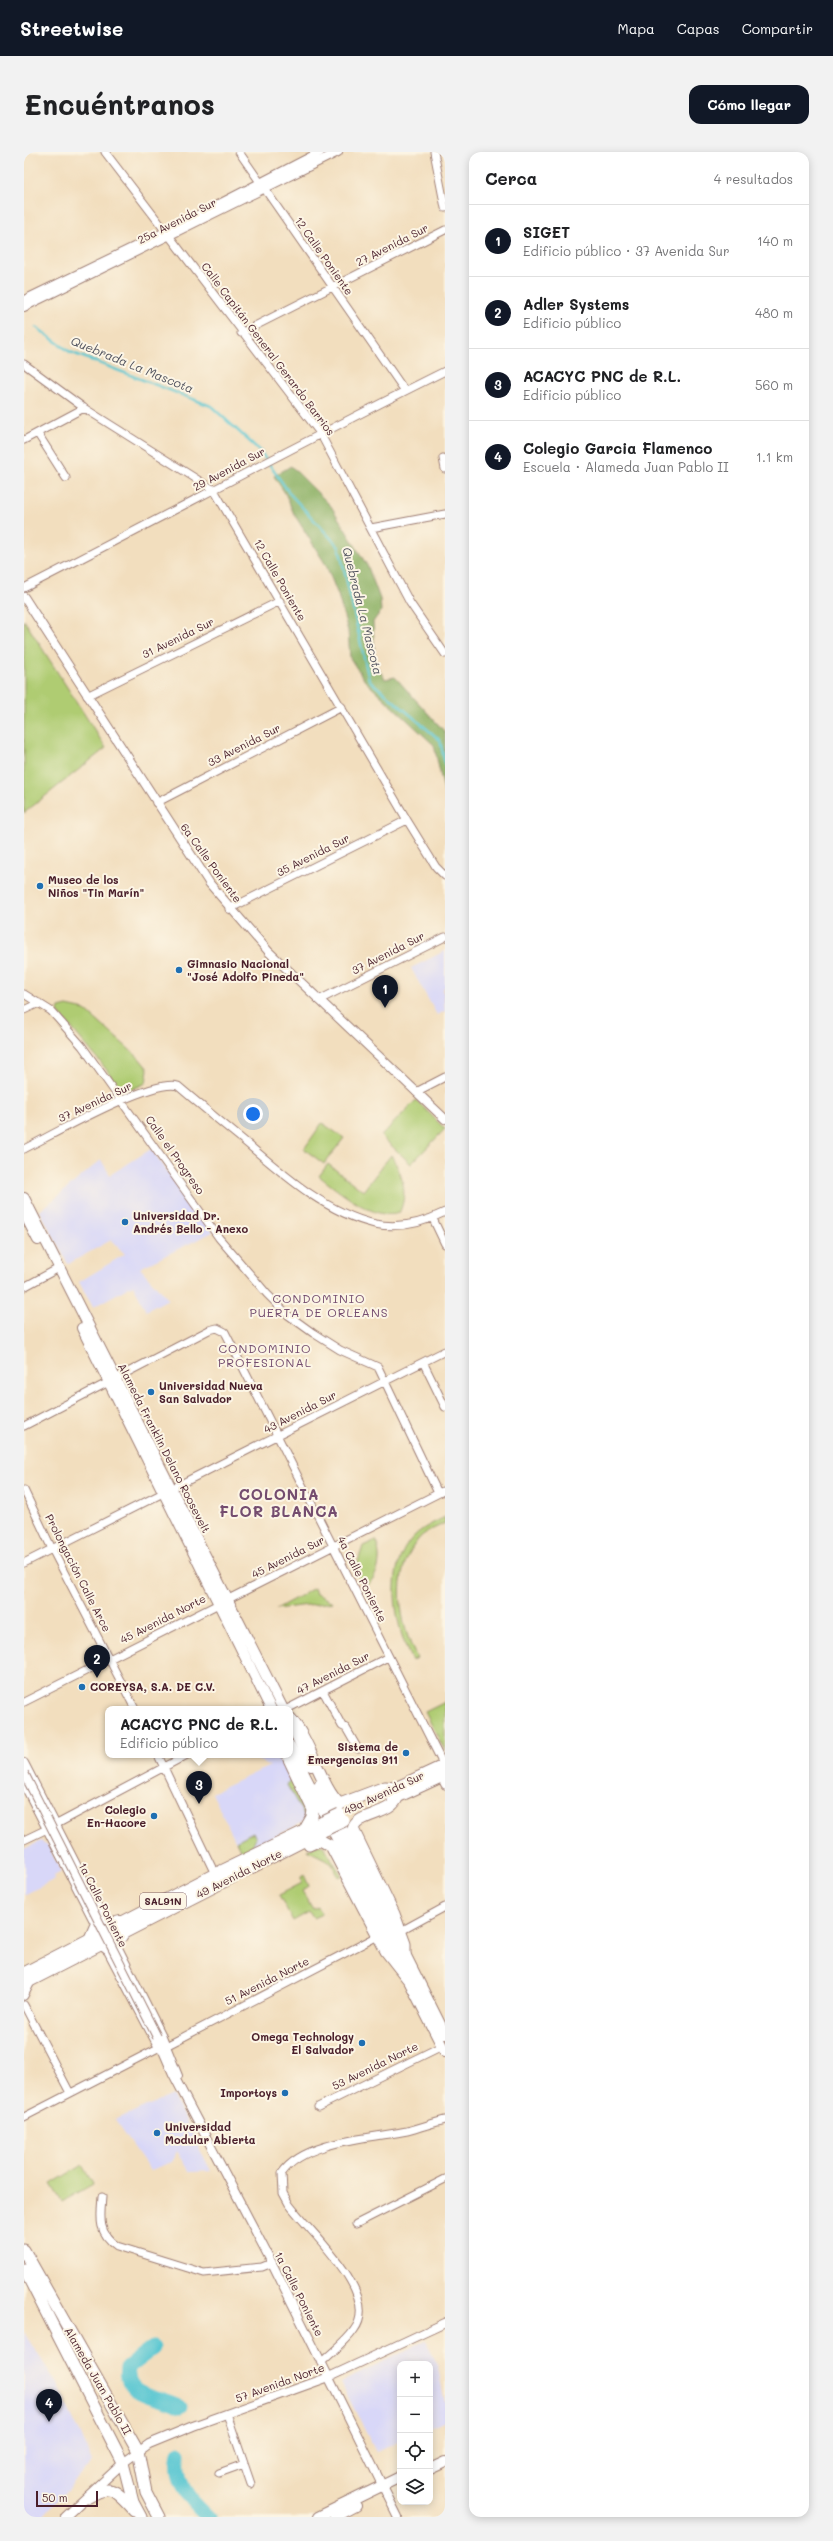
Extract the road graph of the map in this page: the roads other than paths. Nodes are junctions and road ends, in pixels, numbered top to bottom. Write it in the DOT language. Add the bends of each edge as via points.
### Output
graph roads {
  1 [pos="105,152"];
  2 [pos="239,152"];
  3 [pos="320,152"];
  4 [pos="338,152"];
  5 [pos="434,152"];
  6 [pos="262,186"];
  7 [pos="445,208"];
  8 [pos="445,230"];
  9 [pos="167,235"];
  10 [pos="332,288"];
  11 [pos="24,300"];
  12 [pos="24,307"];
  13 [pos="242,333"];
  14 [pos="24,364"];
  15 [pos="445,371"];
  16 [pos="405,391"];
  17 [pos="84,408"];
  18 [pos="320,433"];
  19 [pos="38,434"];
  20 [pos="24,440"];
  21 [pos="443,458"];
  22 [pos="445,469"];
  23 [pos="66,478"];
  24 [pos="214,490"];
  25 [pos="445,514"];
  26 [pos="371,528"];
  27 [pos="24,588"];
  28 [pos="24,597"];
  29 [pos="280,601"];
  30 [pos="445,654"];
  31 [pos="87,696"];
  32 [pos="342,707"];
  33 [pos="156,803"];
  34 [pos="407,820"];
  35 [pos="445,876"];
  36 [pos="230,909"];
  37 [pos="445,937"];
  38 [pos="24,994"];
  39 [pos="319,1000"];
  40 [pos="39,1004"];
  41 [pos="24,1010"];
  42 [pos="445,1077"];
  43 [pos="416,1092"];
  44 [pos="122,1100"];
  45 [pos="445,1119"];
  46 [pos="24,1149"];
  47 [pos="24,1198"];
  48 [pos="445,1212"];
  49 [pos="24,1213"];
  50 [pos="433,1218"];
  51 [pos="445,1244"];
  52 [pos="56,1270"];
  53 [pos="24,1287"];
  54 [pos="445,1351"];
  55 [pos="423,1362"];
  56 [pos="112,1380"];
  57 [pos="384,1382"];
  58 [pos="445,1407"];
  59 [pos="24,1426"];
  60 [pos="277,1435"];
  61 [pos="24,1490"];
  62 [pos="167,1491"];
  63 [pos="442,1491"];
  64 [pos="333,1546"];
  65 [pos="52,1549"];
  66 [pos="24,1562"];
  67 [pos="223,1602"];
  68 [pos="388,1657"];
  69 [pos="110,1658"];
  70 [pos="323,1691"];
  71 [pos="24,1702"];
  72 [pos="134,1706"];
  73 [pos="270,1706"];
  74 [pos="281,1706"];
  75 [pos="293,1706"];
  76 [pos="293,1721"];
  77 [pos="293,1729"];
  78 [pos="358,1748"];
  79 [pos="293,1752"];
  80 [pos="160,1758"];
  81 [pos="181,1758"];
  82 [pos="288,1758"];
  83 [pos="24,1763"];
  84 [pos="164,1767"];
  85 [pos="24,1773"];
  86 [pos="444,1774"];
  87 [pos="24,1784"];
  88 [pos="397,1792"];
  89 [pos="55,1825"];
  90 [pos="325,1825"];
  91 [pos="47,1829"];
  92 [pos="303,1832"];
  93 [pos="24,1840"];
  94 [pos="275,1855"];
  95 [pos="73,1860"];
  96 [pos="65,1865"];
  97 [pos="215,1874"];
  98 [pos="445,1907"];
  99 [pos="103,1917"];
  100 [pos="129,1918"];
  101 [pos="95,1923"];
  102 [pos="134,1928"];
  103 [pos="401,1931"];
  104 [pos="378,1936"];
  105 [pos="90,1944"];
  106 [pos="117,1946"];
  107 [pos="108,1951"];
  108 [pos="406,1955"];
  109 [pos="27,1979"];
  110 [pos="408,1979"];
  111 [pos="24,1996"];
  112 [pos="24,2007"];
  113 [pos="445,2034"];
  114 [pos="163,2047"];
  115 [pos="443,2049"];
  116 [pos="70,2092"];
  117 [pos="318,2107"];
  118 [pos="24,2116"];
  119 [pos="445,2120"];
  120 [pos="445,2179"];
  121 [pos="102,2197"];
  122 [pos="356,2224"];
  123 [pos="24,2250"];
  124 [pos="272,2263"];
  125 [pos="24,2269"];
  126 [pos="444,2325"];
  127 [pos="321,2363"];
  128 [pos="328,2377"];
  129 [pos="227,2414"];
  130 [pos="138,2451"];
  131 [pos="445,2455"];
  132 [pos="433,2461"];
  133 [pos="445,2462"];
  134 [pos="122,2463"];
  135 [pos="244,2464"];
  136 [pos="433,2468"];
  137 [pos="218,2473"];
  138 [pos="397,2479"];
  139 [pos="251,2484"];
  140 [pos="397,2485"];
  141 [pos="385,2488"];
  142 [pos="89,2497"];
  143 [pos="65,2517"];
  144 [pos="141,2517"];
  145 [pos="159,2517"];
  146 [pos="318,2517"];
  147 [pos="335,2517"];
  148 [pos="398,2517"];
  1 -- 9 [label="street, Calle Capitán General Gerardo Barrios"];
  2 -- 6 [label="street, 12 Calle Poniente"];
  3 -- 6 [label="street, 25a Avenida Sur"];
  4 -- 6 [label="street, 25a Avenida Sur"];
  5 -- 7 [label="street"];
  6 -- 9 [label="street, 25a Avenida Sur"];
  6 -- 10 [label="street, 12 Calle Poniente"];
  8 -- 10 [label="street, 27 Avenida Sur"];
  9 -- 11 [label="street, 25a Avenida Sur"];
  9 -- 12 [label="street, 25a Avenida Sur"];
  9 -- 13 [label="street, Calle Capitán General Gerardo Barrios"];
  10 -- 13 [label="street, 27 Avenida Sur"];
  10 -- 16 [label="street, 12 Calle Poniente"];
  13 -- 18 [label="street, Calle Capitán General Gerardo Barrios"];
  14 -- 17 [label="street, 12 Calle Poniente"];
  15 -- 16 [label="street, 29 Avenida Sur"];
  16 -- 18 [label="street, 29 Avenida Sur"];
  17 -- 19 [label="street"];
  17 -- 24 [label="street, 12 Calle Poniente"];
  18 -- 24 [label="street, 29 Avenida Sur"];
  18 -- 26 [label="street, Calle Capitán General Gerardo Barrios"];
  19 -- 20 [label="street"];
  19 -- 23 [label="street"];
  21 -- 22 [label="street"];
  24 -- 27 [label="street, 29 Avenida Sur"];
  24 -- 29 [label="street, 12 Calle Poniente"];
  25 -- 26 [label="street"];
  26 -- 30 [label="street, Calle Capitán General Gerardo Barrios" via="410,603"];
  28 -- 31 [label="street, 6a Calle Poniente"];
  29 -- 31 [label="street, 31 Avenida Sur"];
  29 -- 32 [label="street, 12 Calle Poniente"];
  31 -- 33 [label="street, 6a Calle Poniente"];
  32 -- 33 [label="street, 33 Avenida Sur"];
  32 -- 34 [label="street, 12 Calle Poniente"];
  33 -- 36 [label="street, 6a Calle Poniente" via="197,867"];
  34 -- 35 [label="street, 12 Calle Poniente" via="436,867"];
  34 -- 36 [label="street, 35 Avenida Sur"];
  36 -- 39 [label="street, 6a Calle Poniente"];
  37 -- 39 [label="street, 37 Avenida Sur"];
  38 -- 40 [label="street, Calle el Progreso"];
  39 -- 43 [label="street, 6a Calle Poniente"];
  40 -- 41 [label="street"];
  40 -- 44 [label="street, Calle el Progreso" via="62,1021"];
  42 -- 43 [label="street"];
  43 -- 45 [label="street, 6a Calle Poniente"];
  44 -- 46 [label="street, 37 Avenida Sur"];
  44 -- 50 [label="street, 37 Avenida Sur" via="158,1086 178,1086 321,1201 348,1215 383,1224 413,1224"];
  44 -- 57 [label="street, Calle el Progreso" via="219,1238 267,1294 288,1315 313,1333 340,1350 378,1367"];
  47 -- 52 [label="main road, Alameda Franklin Delano Roosevelt"];
  48 -- 50 [label="street"];
  49 -- 52 [label="main road, Alameda Franklin Delano Roosevelt"];
  50 -- 51 [label="street"];
  52 -- 53 [label="street"];
  52 -- 56 [label="main road, Alameda Franklin Delano Roosevelt"];
  54 -- 55 [label="street, 43 Avenida Sur"];
  55 -- 57 [label="street, 43 Avenida Sur"];
  55 -- 58 [label="street"];
  56 -- 59 [label="street"];
  56 -- 60 [label="street, 4a Calle Poniente" via="217,1328 225,1332"];
  56 -- 62 [label="main road, Alameda Franklin Delano Roosevelt"];
  57 -- 60 [label="street, 43 Avenida Sur"];
  57 -- 63 [label="street"];
  60 -- 62 [label="street, 43 Avenida Sur"];
  60 -- 64 [label="street, 4a Calle Poniente"];
  61 -- 65 [label="street, Prolongación Calle Arce"];
  62 -- 65 [label="street, 43 Avenida Sur"];
  62 -- 67 [label="main road, Alameda Franklin Delano Roosevelt"];
  63 -- 64 [label="street, 45 Avenida Sur"];
  64 -- 67 [label="street, 45 Avenida Sur"];
  64 -- 68 [label="street, 4a Calle Poniente"];
  65 -- 66 [label="street, 43 Avenida Sur"];
  65 -- 69 [label="street, Prolongación Calle Arce"];
  67 -- 69 [label="street, 45 Avenida Norte"];
  67 -- 73 [label="main road, Alameda Franklin Delano Roosevelt"];
  67 -- 74 [label="main road, Alameda Franklin Delano Roosevelt"];
  68 -- 70 [label="street, 47 Avenida Sur"];
  68 -- 86 [label="street, 4a Calle Poniente"];
  69 -- 71 [label="street, 45 Avenida Norte"];
  69 -- 72 [label="street, Prolongación Calle Arce"];
  70 -- 75 [label="street, 47 Avenida Sur"];
  70 -- 78 [label="street" via="342,1726 346,1728"];
  76 -- 88 [label="main road" via="299,1727 340,1804 385,1787"];
  77 -- 108 [label="main road"];
  79 -- 110 [label="main road"];
  80 -- 84 [label="street"];
  81 -- 84 [label="street"];
  82 -- 92 [label="main road" via="313,1810"];
  83 -- 89 [label="street, 1a Calle Poniente"];
  84 -- 89 [label="street"];
  84 -- 97 [label="street"];
  85 -- 114 [label="street, 1a Calle Poniente, bridge"];
  86 -- 88 [label="main road, 49a Avenida Sur / SAL91N"];
  87 -- 91 [label="street, 1a Calle Poniente"];
  88 -- 90 [label="main road, 49a Avenida Sur / SAL91N, bridge"];
  88 -- 103 [label="main road" via="393,1806 359,1822 353,1829"];
  89 -- 95 [label="street, 1a Calle Poniente"];
  90 -- 92 [label="main road, 49 Avenida Norte / SAL91N"];
  90 -- 94 [label="main road, 49 Avenida Norte / SAL91N"];
  91 -- 93 [label="street"];
  91 -- 96 [label="street, 1a Calle Poniente"];
  92 -- 97 [label="main road, 49 Avenida Norte / SAL91N"];
  94 -- 102 [label="main road, 49 Avenida Norte / SAL91N"];
  94 -- 104 [label="main road" via="287,1856 320,1840 329,1844"];
  95 -- 96 [label="street"];
  95 -- 99 [label="street, 1a Calle Poniente"];
  96 -- 101 [label="street, 1a Calle Poniente"];
  97 -- 100 [label="main road, 49 Avenida Norte / SAL91N"];
  98 -- 103 [label="street"];
  99 -- 100 [label="street, 1a Calle Poniente" via="112,1922"];
  99 -- 101 [label="street" via="102,1924"];
  100 -- 105 [label="main road, 49 Avenida Norte / SAL91N"];
  101 -- 105 [label="street, 1a Calle Poniente"];
  102 -- 105 [label="main road, 49 Avenida Norte / SAL91N"];
  102 -- 106 [label="street, 1a Calle Poniente" via="121,1937"];
  103 -- 108 [label="main road"];
  104 -- 110 [label="main road" via="386,1951"];
  104 -- 114 [label="street, 51 Avenida Norte"];
  105 -- 107 [label="street, 1a Calle Poniente"];
  105 -- 109 [label="main road, 49 Avenida Norte / SAL91N"];
  106 -- 107 [label="street" via="110,1945"];
  106 -- 114 [label="street, 1a Calle Poniente"];
  107 -- 114 [label="street, 1a Calle Poniente" via="153,2039"];
  108 -- 113 [label="main road"];
  109 -- 111 [label="street"];
  110 -- 115 [label="main road"];
  112 -- 116 [label="street"];
  114 -- 116 [label="street, 51 Avenida Norte"];
  114 -- 124 [label="street, 1a Calle Poniente"];
  115 -- 117 [label="street, 53 Avenida Norte"];
  116 -- 118 [label="street, 51 Avenida Norte"];
  119 -- 127 [label="street" via="408,2130 332,2144 297,2159 282,2173 283,2193 289,2204 347,2275 361,2304 360,2318 355,2330"];
  120 -- 122 [label="street"];
  121 -- 124 [label="street" via="102,2231 107,2240 117,2246 204,2273 262,2267"];
  123 -- 130 [label="main road, Alameda Juan Pablo II"];
  124 -- 127 [label="street, 1a Calle Poniente"];
  125 -- 134 [label="main road, Alameda Juan Pablo II"];
  126 -- 128 [label="street, 57 Avenida Norte"];
  127 -- 128 [label="street, 1a Calle Poniente"];
  128 -- 129 [label="street, 57 Avenida Norte"];
  128 -- 141 [label="street, 1a Calle Poniente"];
  129 -- 130 [label="street, 57 Avenida Norte"];
  129 -- 135 [label="street"];
  130 -- 134 [label="street, 57 Avenida Norte"];
  130 -- 145 [label="main road, Alameda Juan Pablo II" via="146,2492"];
  131 -- 132 [label="main road"];
  133 -- 136 [label="main road"];
  134 -- 142 [label="street, 57 Avenida Norte"];
  134 -- 144 [label="main road, Alameda Juan Pablo II" via="132,2502"];
  135 -- 137 [label="street"];
  135 -- 139 [label="street"];
  138 -- 141 [label="main road"];
  140 -- 141 [label="main road"];
  141 -- 146 [label="main road"];
  141 -- 147 [label="main road"];
  141 -- 148 [label="street, 1a Calle Poniente"];
  142 -- 143 [label="street, 57 Avenida Norte"];
  142 -- 144 [label="main road" via="99,2490 110,2489 118,2493"];
}
